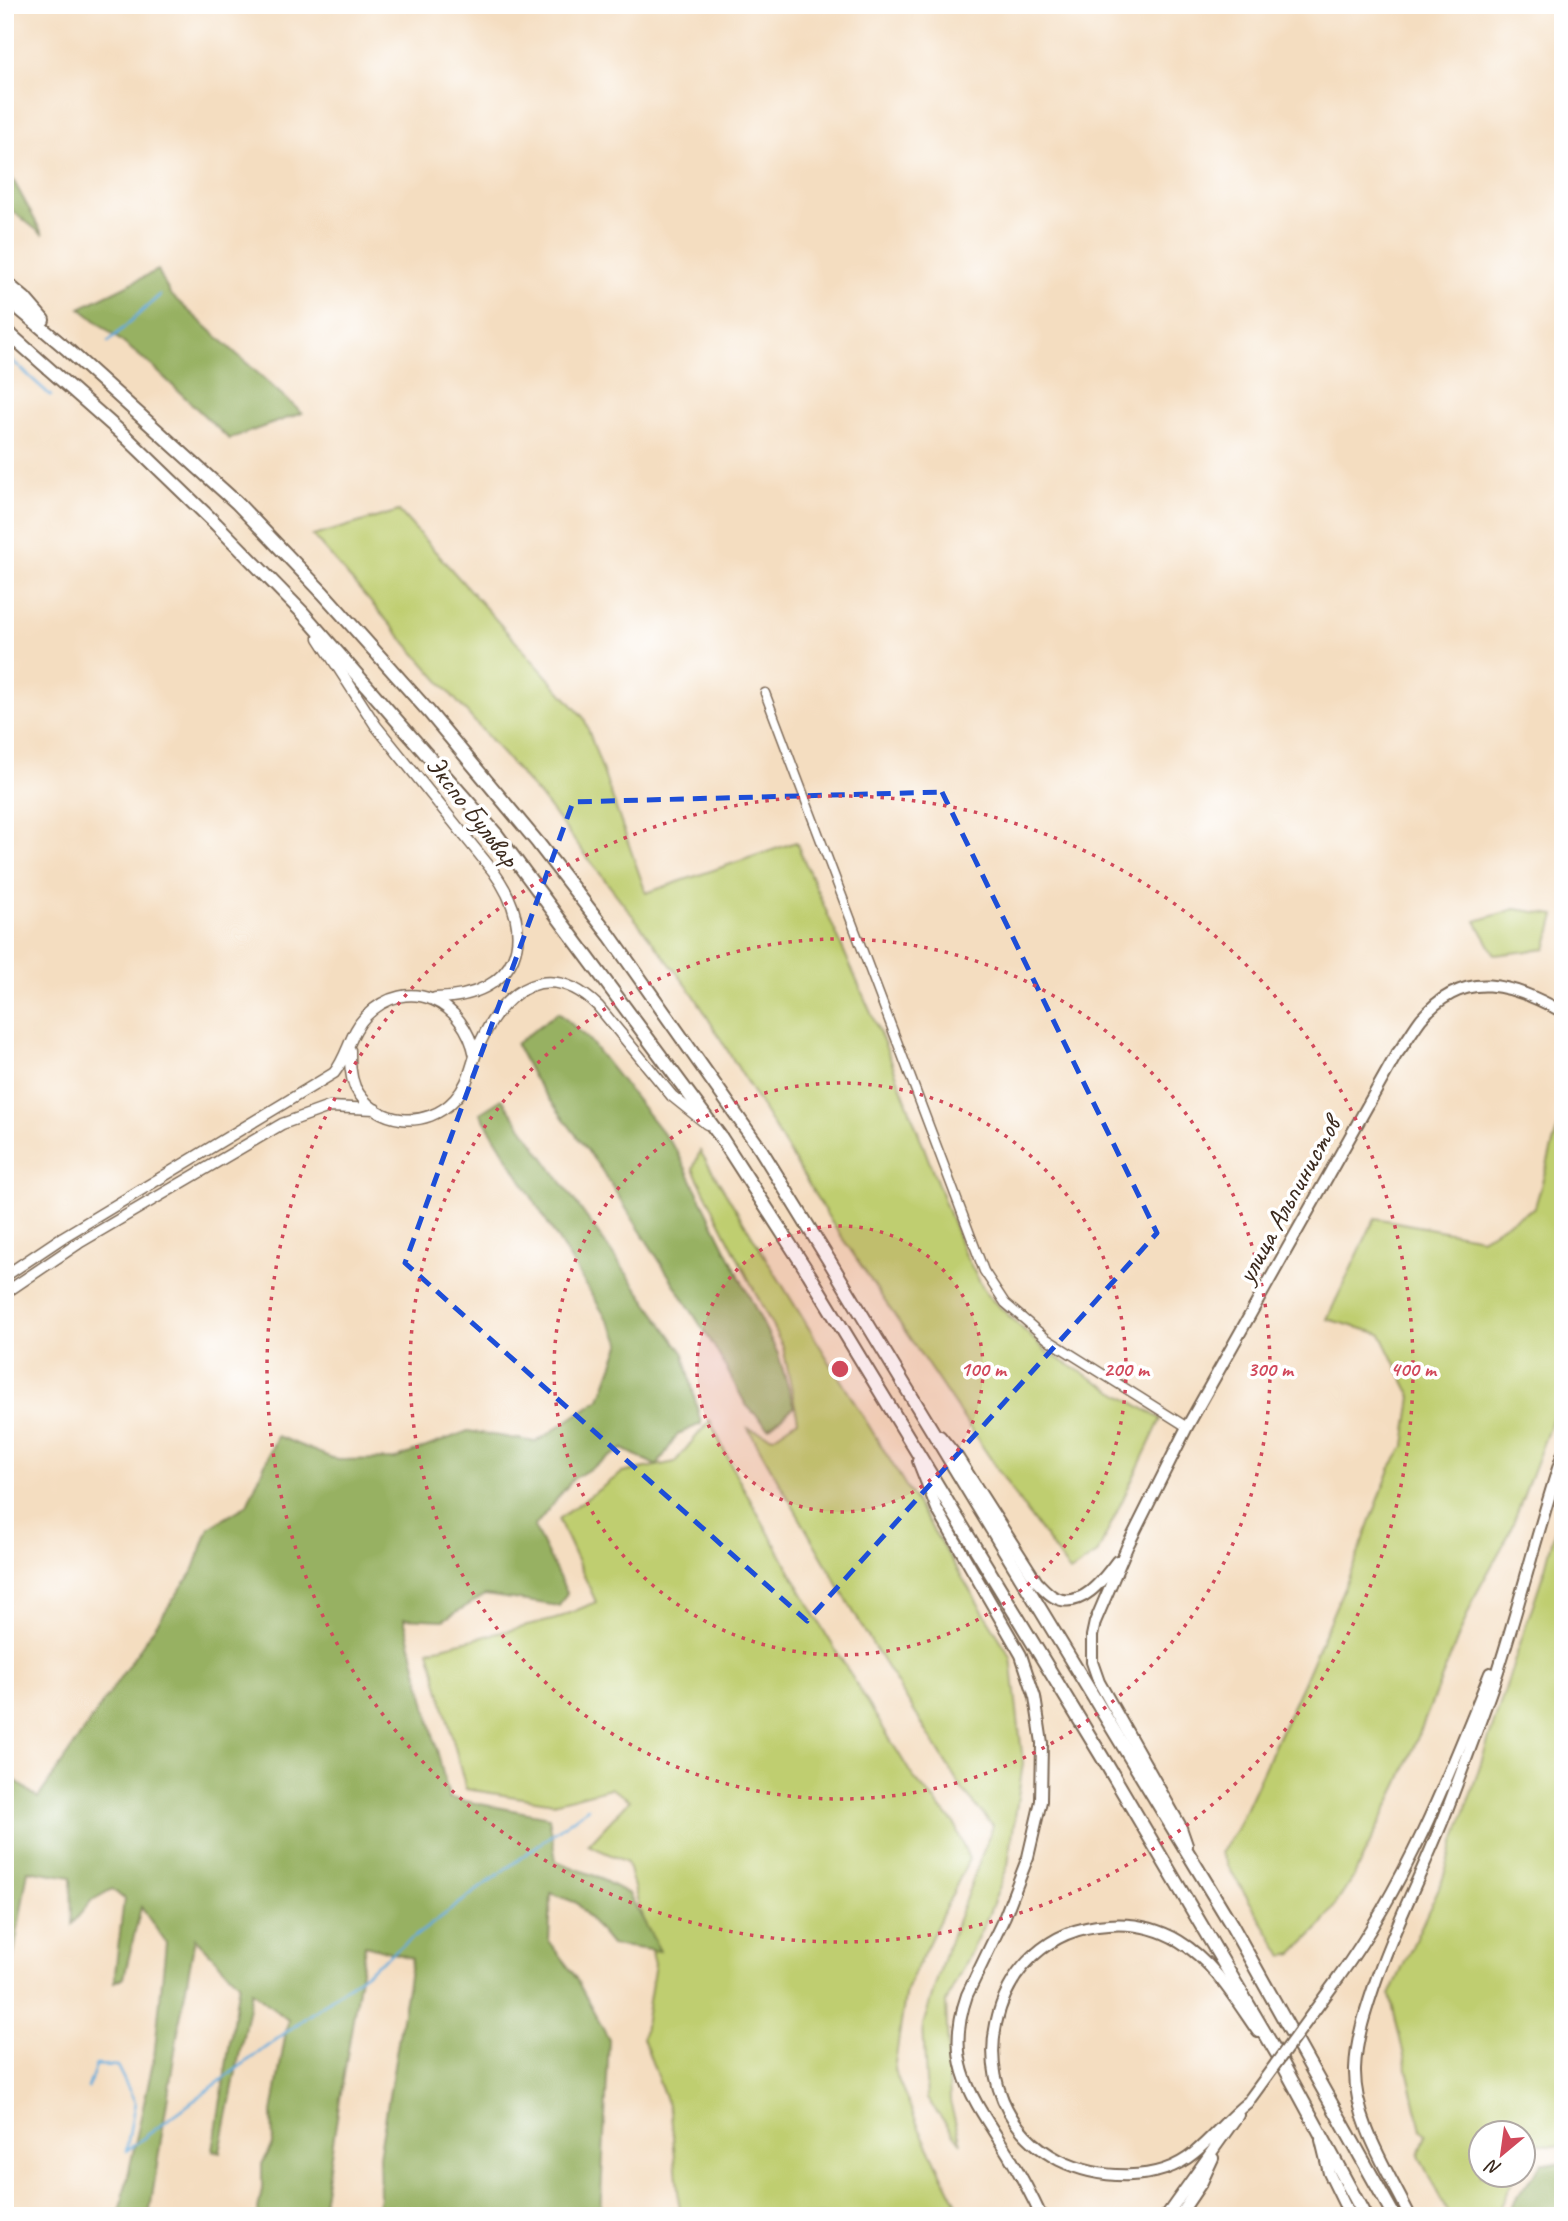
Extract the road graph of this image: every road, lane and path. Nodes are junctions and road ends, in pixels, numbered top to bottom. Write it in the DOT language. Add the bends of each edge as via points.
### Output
graph roads {
  1 [pos="5,282"];
  2 [pos="5,297"];
  3 [pos="5,330"];
  4 [pos="5,342"];
  5 [pos="68,350"];
  6 [pos="48,368"];
  7 [pos="310,622"];
  8 [pos="765,693"];
  9 [pos="431,999"];
  10 [pos="1563,1012"];
  11 [pos="352,1039"];
  12 [pos="475,1056"];
  13 [pos="375,1109"];
  14 [pos="720,1136"];
  15 [pos="5,1276"];
  16 [pos="5,1293"];
  17 [pos="928,1421"];
  18 [pos="1187,1427"];
  19 [pos="911,1445"];
  20 [pos="1563,1453"];
  21 [pos="1126,1548"];
  22 [pos="1520,1596"];
  23 [pos="1193,1863"];
  24 [pos="1279,2057"];
  25 [pos="1249,2100"];
  26 [pos="1318,2130"];
  27 [pos="1220,2142"];
  28 [pos="1041,2216"];
  29 [pos="1166,2216"];
  30 [pos="1179,2216"];
  31 [pos="1350,2216"];
  32 [pos="1365,2216"];
  33 [pos="1394,2216"];
  34 [pos="1410,2216"];
  1 -- 5 [label="main road"];
  2 -- 5 [label="main road"];
  3 -- 6 [label="main road"];
  4 -- 6 [label="main road"];
  5 -- 17 [label="main road" via="237,503 323,593 538,843 610,936 761,1150"];
  6 -- 7 [label="main road" via="216,524"];
  7 -- 9 [label="street, Экспо Бульвар" via="376,726 493,871 514,909 517,949 495,981 467,994"];
  7 -- 14 [label="main road" via="497,835"];
  8 -- 18 [label="street" via="984,1270 1005,1303 1046,1339"];
  9 -- 11 [label="street, Экспо Бульвар" via="413,996 387,1001 367,1015"];
  9 -- 12 [label="street" via="459,1017"];
  10 -- 18 [label="main road, улица Альпинистов" via="1490,984 1471,985 1443,999 1422,1018 1396,1055"];
  11 -- 13 [label="street" via="352,1078"];
  11 -- 15 [label="street, Экспо Бульвар" via="340,1066 327,1078"];
  12 -- 13 [label="street" via="465,1088 434,1115 403,1120"];
  12 -- 14 [label="street" via="492,1023 517,993 533,984 566,984 588,996 672,1096"];
  13 -- 16 [label="street" via="329,1107 282,1124 79,1243"];
  14 -- 19 [label="main road"];
  17 -- 21 [label="main road" via="958,1458 1037,1583 1055,1598 1070,1601 1087,1595"];
  17 -- 23 [label="main road"];
  18 -- 21 [label="main road, улица Альпинистов"];
  19 -- 24 [label="main road"];
  19 -- 28 [label="main road" via="937,1509 1021,1655 1039,1719 1043,1774 1033,1837 1017,1887 967,1995 959,2049 970,2094"];
  20 -- 22 [label="main road"];
  21 -- 23 [label="main road" via="1095,1622 1092,1662 1180,1825"];
  22 -- 25 [label="main road, bridge" via="1416,1847 1366,1938"];
  22 -- 34 [label="main road" via="1498,1671 1446,1812 1385,1955 1358,2040 1355,2070 1365,2120"];
  23 -- 33 [label="main road"];
  24 -- 25 [label="main road" via="1205,1962 1181,1942 1143,1927 1098,1925 1060,1937 1017,1975 997,2012 992,2055 1001,2096 1010,2114 1039,2147 1070,2165 1120,2175 1174,2166 1193,2154"];
  24 -- 26 [label="main road"];
  25 -- 27 [label="main road"];
  26 -- 31 [label="main road" via="1329,2173"];
  26 -- 32 [label="main road"];
  27 -- 29 [label="main road"];
  27 -- 30 [label="main road" via="1202,2182"];
}
